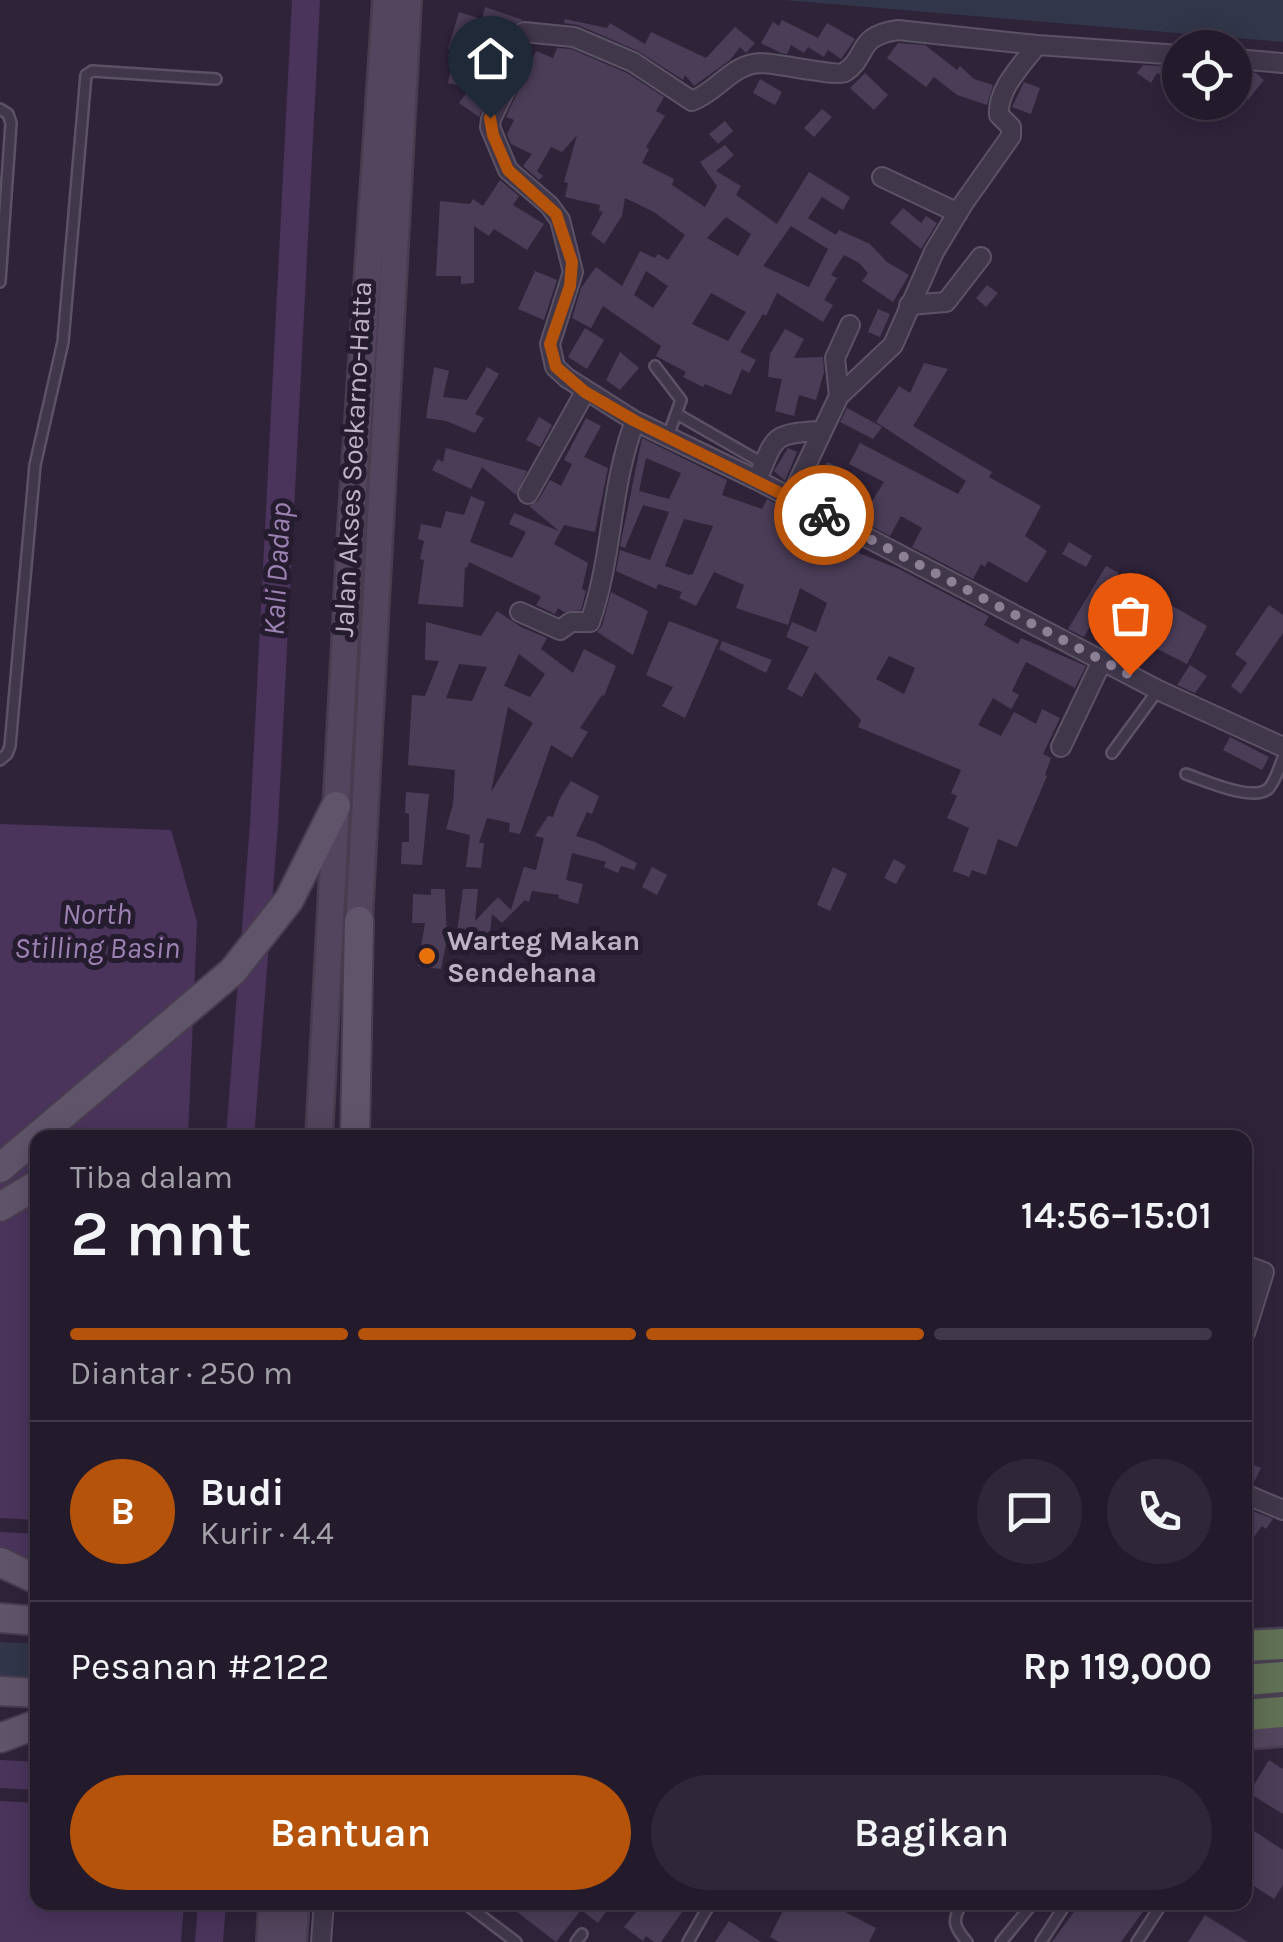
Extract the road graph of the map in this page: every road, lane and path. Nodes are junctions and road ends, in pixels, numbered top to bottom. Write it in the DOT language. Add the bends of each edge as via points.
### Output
graph roads {
  1 [pos="386,0"];
  2 [pos="408,0"];
  3 [pos="1036,46"];
  4 [pos="1162,54"];
  5 [pos="1252,60"];
  6 [pos="1283,63"];
  7 [pos="216,79"];
  8 [pos="0,109"];
  9 [pos="882,177"];
  10 [pos="958,213"];
  11 [pos="981,257"];
  12 [pos="0,282"];
  13 [pos="909,304"];
  14 [pos="850,325"];
  15 [pos="656,366"];
  16 [pos="585,392"];
  17 [pos="838,396"];
  18 [pos="678,414"];
  19 [pos="635,421"];
  20 [pos="820,431"];
  21 [pos="668,436"];
  22 [pos="760,472"];
  23 [pos="528,494"];
  24 [pos="791,497"];
  25 [pos="520,612"];
  26 [pos="1102,661"];
  27 [pos="1158,690"];
  28 [pos="1062,747"];
  29 [pos="1283,747"];
  30 [pos="1112,753"];
  31 [pos="1283,758"];
  32 [pos="0,760"];
  33 [pos="1186,774"];
  34 [pos="336,806"];
  35 [pos="359,922"];
  36 [pos="45,1130"];
  37 [pos="319,1130"];
  38 [pos="343,1130"];
  39 [pos="355,1130"];
  40 [pos="30,1143"];
  41 [pos="0,1168"];
  42 [pos="30,1189"];
  43 [pos="0,1207"];
  44 [pos="1252,1268"];
  45 [pos="1252,1310"];
  46 [pos="1252,1497"];
  47 [pos="1283,1510"];
  48 [pos="0,1618"];
  49 [pos="30,1620"];
  50 [pos="1283,1644"];
  51 [pos="1252,1646"];
  52 [pos="1283,1677"];
  53 [pos="1252,1679"];
  54 [pos="0,1691"];
  55 [pos="30,1693"];
  56 [pos="1283,1712"];
  57 [pos="1252,1714"];
  58 [pos="30,1727"];
  59 [pos="1283,1734"];
  60 [pos="1252,1736"];
  61 [pos="0,1738"];
  62 [pos="272,1910"];
  63 [pos="296,1910"];
  64 [pos="323,1910"];
  65 [pos="474,1910"];
  66 [pos="706,1910"];
  67 [pos="958,1910"];
  68 [pos="1027,1910"];
  69 [pos="1062,1910"];
  70 [pos="1159,1910"];
  71 [pos="270,1942"];
  72 [pos="294,1942"];
  73 [pos="321,1942"];
  74 [pos="516,1942"];
  75 [pos="688,1942"];
  76 [pos="967,1942"];
  77 [pos="1001,1942"];
  78 [pos="1042,1942"];
  79 [pos="1137,1942"];
  1 -- 34 [label="main road, Jalan Akses Soekarno-Hatta"];
  2 -- 35 [label="main road, Jalan Akses Soekarno-Hatta"];
  3 -- 4 [label="street"];
  3 -- 10 [label="street" via="999,106 1011,136"];
  3 -- 16 [label="street" via="880,32 845,72 754,63 692,101 633,62 574,37 524,32 490,126 508,170 560,220 574,272 550,356"];
  5 -- 6 [label="street"];
  7 -- 32 [label="lane" via="86,74 63,342 35,465 10,746"];
  8 -- 12 [label="lane" via="11,123"];
  9 -- 10 [label="street"];
  10 -- 13 [label="street"];
  11 -- 13 [label="street" via="946,302"];
  13 -- 17 [label="street" via="893,345"];
  14 -- 17 [label="street" via="835,358"];
  15 -- 18 [label="lane" via="680,396"];
  16 -- 19 [label="street"];
  16 -- 23 [label="street"];
  17 -- 20 [label="street"];
  18 -- 21 [label="lane"];
  18 -- 22 [label="lane"];
  19 -- 21 [label="street"];
  19 -- 25 [label="street" via="622,455 604,579 590,622 560,630"];
  20 -- 22 [label="street" via="784,433"];
  20 -- 24 [label="street"];
  21 -- 22 [label="street"];
  22 -- 24 [label="street"];
  24 -- 26 [label="street"];
  26 -- 27 [label="street"];
  26 -- 28 [label="street"];
  27 -- 29 [label="street"];
  27 -- 30 [label="lane"];
  31 -- 33 [label="lane" via="1268,788 1257,794"];
  34 -- 36 [label="main road" via="289,900 233,971"];
  34 -- 37 [label="main road, Jalan Akses Soekarno-Hatta"];
  35 -- 38 [label="main road, Jalan Akses Soekarno-Hatta"];
  35 -- 39 [label="main road"];
  40 -- 41 [label="main road"];
  42 -- 43 [label="main road"];
  44 -- 45 [label="street" via="1264,1272"];
  46 -- 47 [label="street"];
  48 -- 49 [label="main road"];
  50 -- 51 [label="highway"];
  52 -- 53 [label="highway"];
  54 -- 55 [label="main road"];
  56 -- 57 [label="highway"];
  58 -- 61 [label="main road"];
  59 -- 60 [label="main road"];
  62 -- 71 [label="main road"];
  63 -- 72 [label="main road"];
  64 -- 73 [label="street"];
  65 -- 74 [label="lane"];
  66 -- 75 [label="lane"];
  67 -- 76 [label="lane" via="955,1928"];
  68 -- 77 [label="lane"];
  69 -- 78 [label="lane"];
  70 -- 79 [label="lane"];
}
